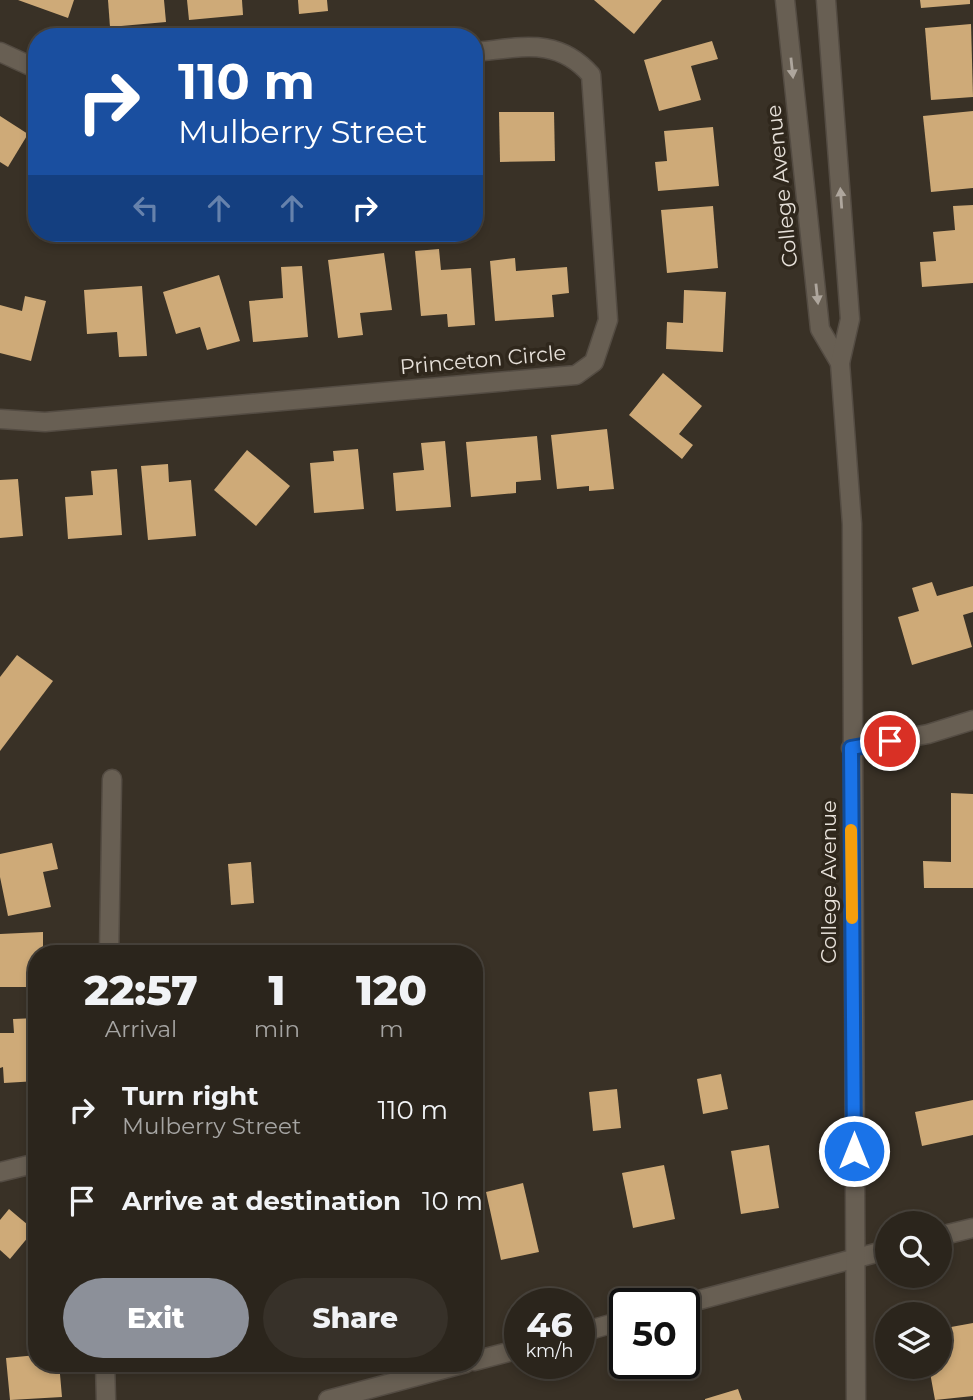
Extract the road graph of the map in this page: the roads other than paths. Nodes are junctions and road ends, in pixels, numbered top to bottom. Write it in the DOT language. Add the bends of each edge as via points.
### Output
graph roads {
  1 [pos="785,0"];
  2 [pos="826,0"];
  3 [pos="483,51"];
  4 [pos="0,52"];
  5 [pos="28,65"];
  6 [pos="840,363"];
  7 [pos="0,419"];
  8 [pos="973,720"];
  9 [pos="851,748"];
  10 [pos="112,779"];
  11 [pos="109,945"];
  12 [pos="28,1165"];
  13 [pos="0,1172"];
  14 [pos="973,1228"];
  15 [pos="952,1233"];
  16 [pos="875,1253"];
  17 [pos="855,1258"];
  18 [pos="700,1300"];
  19 [pos="504,1353"];
  20 [pos="483,1359"];
  21 [pos="105,1372"];
  22 [pos="432,1372"];
  23 [pos="106,1400"];
  24 [pos="328,1400"];
  25 [pos="856,1400"];
  1 -- 6 [label="street, College Avenue, one-way" via="820,329"];
  6 -- 2 [label="street, College Avenue, one-way" via="849,319"];
  3 -- 7 [label="street, Princeton Circle" via="556,50 576,59 591,75 608,320 594,362 576,375 45,422"];
  4 -- 5 [label="street"];
  6 -- 9 [label="street, College Avenue" via="852,524"];
  8 -- 9 [label="street" via="928,734"];
  9 -- 17 [label="street, College Avenue"];
  10 -- 11 [label="street"];
  12 -- 13 [label="street"];
  14 -- 15 [label="street"];
  16 -- 17 [label="street"];
  17 -- 18 [label="street"];
  17 -- 25 [label="street, College Avenue"];
  19 -- 20 [label="street"];
  21 -- 23 [label="street"];
  22 -- 24 [label="street"];
}
